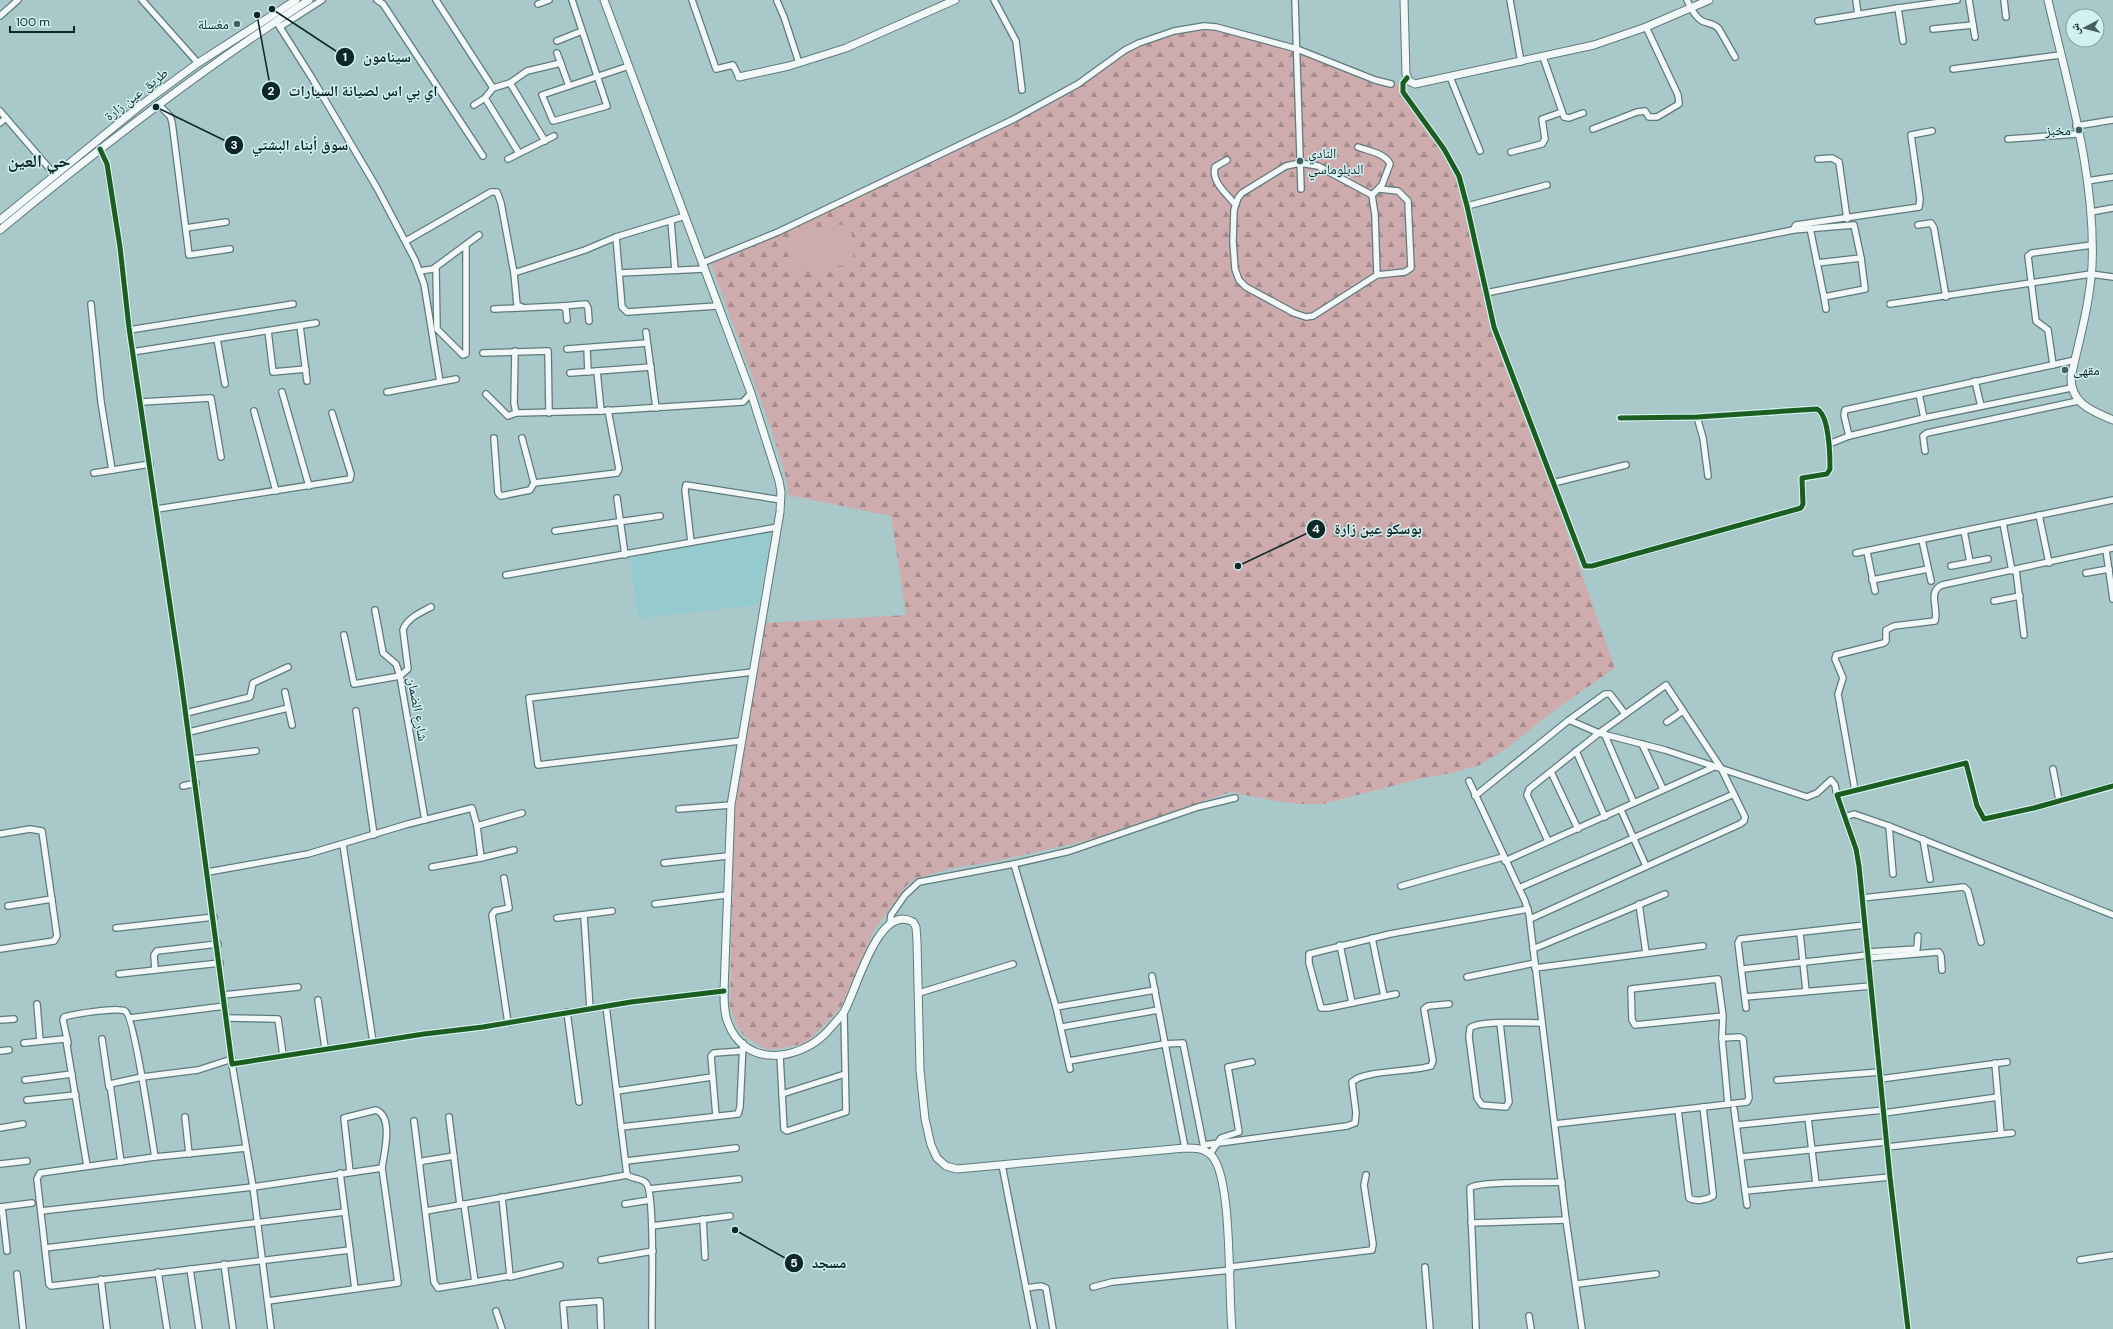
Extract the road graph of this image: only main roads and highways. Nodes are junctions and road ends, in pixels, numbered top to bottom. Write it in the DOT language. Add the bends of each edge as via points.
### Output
graph roads {
  1 [pos="296,0"];
  2 [pos="309,0"];
  3 [pos="604,0"];
  4 [pos="955,0"];
  5 [pos="1404,0"];
  6 [pos="1709,0"];
  7 [pos="2048,0"];
  8 [pos="739,77"];
  9 [pos="0,220"];
  10 [pos="0,230"];
  11 [pos="2113,420"];
  12 [pos="1232,1329"];
  1 -- 9 [label="main road, طريق عين زارة" via="198,63 141,105"];
  2 -- 10 [label="main road, طريق عين زارة" via="278,24 158,104"];
  3 -- 12 [label="main road" via="751,393 780,481 778,527 731,805 727,856 724,991 728,1024 743,1047 755,1052 780,1056 795,1053 812,1045 844,1013 881,933 890,924 907,920 913,922 916,927 919,993 920,1084 925,1119 934,1153 940,1162 950,1168 1185,1148 1206,1150 1217,1163 1222,1181 1231,1269"];
  4 -- 8 [label="main road" via="846,48 799,63"];
  5 -- 6 [label="main road" via="1405,68 1407,78 1415,84 1594,45 1646,27"];
  7 -- 11 [label="main road" via="2078,134 2091,212 2091,274 2071,377 2072,388 2078,401 2087,409"];
}
